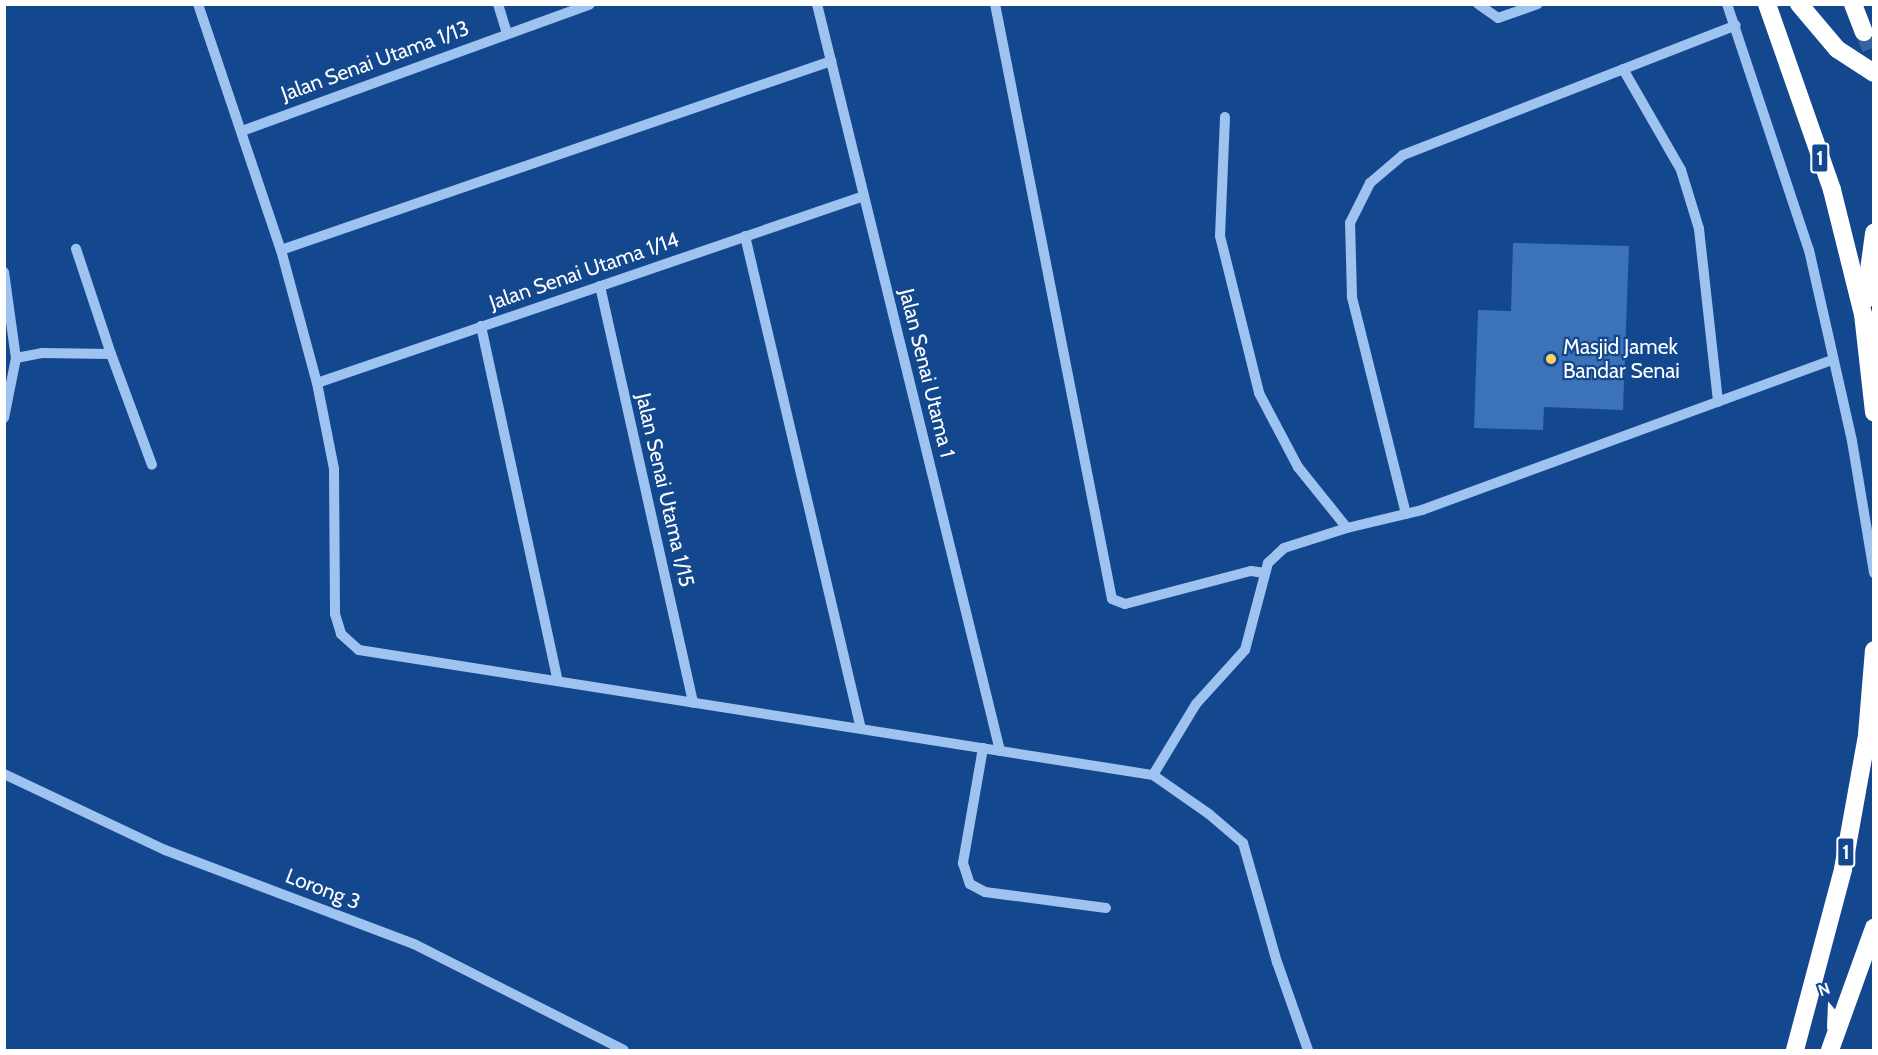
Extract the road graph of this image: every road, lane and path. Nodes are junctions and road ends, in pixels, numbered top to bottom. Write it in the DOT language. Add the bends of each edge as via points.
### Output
graph roads {
  1 [pos="498,4"];
  2 [pos="590,4"];
  3 [pos="818,4"];
  4 [pos="996,4"];
  5 [pos="1478,4"];
  6 [pos="1538,4"];
  7 [pos="1727,4"];
  8 [pos="1767,4"];
  9 [pos="1799,4"];
  10 [pos="1853,4"];
  11 [pos="199,5"];
  12 [pos="1736,25"];
  13 [pos="1864,32"];
  14 [pos="507,33"];
  15 [pos="831,61"];
  16 [pos="1623,69"];
  17 [pos="1874,73"];
  18 [pos="1225,117"];
  19 [pos="242,131"];
  20 [pos="864,196"];
  21 [pos="1874,233"];
  22 [pos="745,236"];
  23 [pos="76,249"];
  24 [pos="281,250"];
  25 [pos="4,272"];
  26 [pos="600,286"];
  27 [pos="1863,314"];
  28 [pos="481,326"];
  29 [pos="111,354"];
  30 [pos="16,358"];
  31 [pos="1832,360"];
  32 [pos="317,383"];
  33 [pos="1718,402"];
  34 [pos="1874,412"];
  35 [pos="4,418"];
  36 [pos="152,465"];
  37 [pos="1406,514"];
  38 [pos="1347,528"];
  39 [pos="1265,573"];
  40 [pos="1874,573"];
  41 [pos="1874,650"];
  42 [pos="558,681"];
  43 [pos="693,703"];
  44 [pos="861,729"];
  45 [pos="983,748"];
  46 [pos="1000,751"];
  47 [pos="4,774"];
  48 [pos="1153,775"];
  49 [pos="1106,908"];
  50 [pos="1874,928"];
  51 [pos="624,1050"];
  52 [pos="1308,1050"];
  53 [pos="1795,1050"];
  54 [pos="1830,1050"];
  1 -- 14 [label="street"];
  2 -- 14 [label="street, Jalan Senai Utama 1/13"];
  3 -- 15 [label="street, Jalan Senai Utama 1"];
  4 -- 39 [label="street" via="1112,599 1125,604 1251,572"];
  5 -- 6 [label="street" via="1498,18"];
  7 -- 12 [label="street"];
  8 -- 27 [label="highway, 1" via="1832,190"];
  9 -- 17 [label="highway" via="1837,49"];
  10 -- 13 [label="highway"];
  11 -- 19 [label="street"];
  12 -- 16 [label="street"];
  12 -- 31 [label="street" via="1809,250"];
  14 -- 19 [label="street, Jalan Senai Utama 1/13"];
  15 -- 20 [label="street, Jalan Senai Utama 1"];
  15 -- 24 [label="street"];
  16 -- 33 [label="street" via="1681,170 1699,229"];
  16 -- 37 [label="street" via="1403,155 1370,183 1350,223 1352,297"];
  18 -- 38 [label="street" via="1220,237 1259,393 1298,467"];
  19 -- 24 [label="street"];
  20 -- 22 [label="street, Jalan Senai Utama 1/14"];
  20 -- 46 [label="street, Jalan Senai Utama 1"];
  21 -- 27 [label="highway"];
  22 -- 26 [label="street, Jalan Senai Utama 1/14"];
  22 -- 44 [label="street"];
  23 -- 29 [label="street"];
  24 -- 32 [label="street"];
  25 -- 30 [label="street"];
  26 -- 28 [label="street, Jalan Senai Utama 1/14"];
  26 -- 43 [label="street, Jalan Senai Utama 1/15"];
  27 -- 34 [label="highway, 1"];
  28 -- 32 [label="street, Jalan Senai Utama 1/14"];
  28 -- 42 [label="street"];
  29 -- 30 [label="street" via="42,353"];
  29 -- 36 [label="street"];
  30 -- 35 [label="street"];
  31 -- 33 [label="street"];
  31 -- 40 [label="street" via="1852,441"];
  32 -- 42 [label="street" via="334,469 335,614 342,634 358,650"];
  33 -- 37 [label="street"];
  37 -- 38 [label="street"];
  38 -- 39 [label="street" via="1284,548 1268,563"];
  39 -- 48 [label="street" via="1245,650 1196,704"];
  41 -- 53 [label="highway, 1" via="1867,735 1844,869"];
  42 -- 43 [label="street"];
  43 -- 44 [label="street"];
  44 -- 45 [label="street"];
  45 -- 46 [label="street"];
  45 -- 49 [label="street" via="963,863 970,884 985,892"];
  46 -- 48 [label="street"];
  47 -- 51 [label="street, Lorong 3" via="165,850 414,944"];
  48 -- 52 [label="street" via="1243,843 1277,962"];
  50 -- 54 [label="highway"];
}
